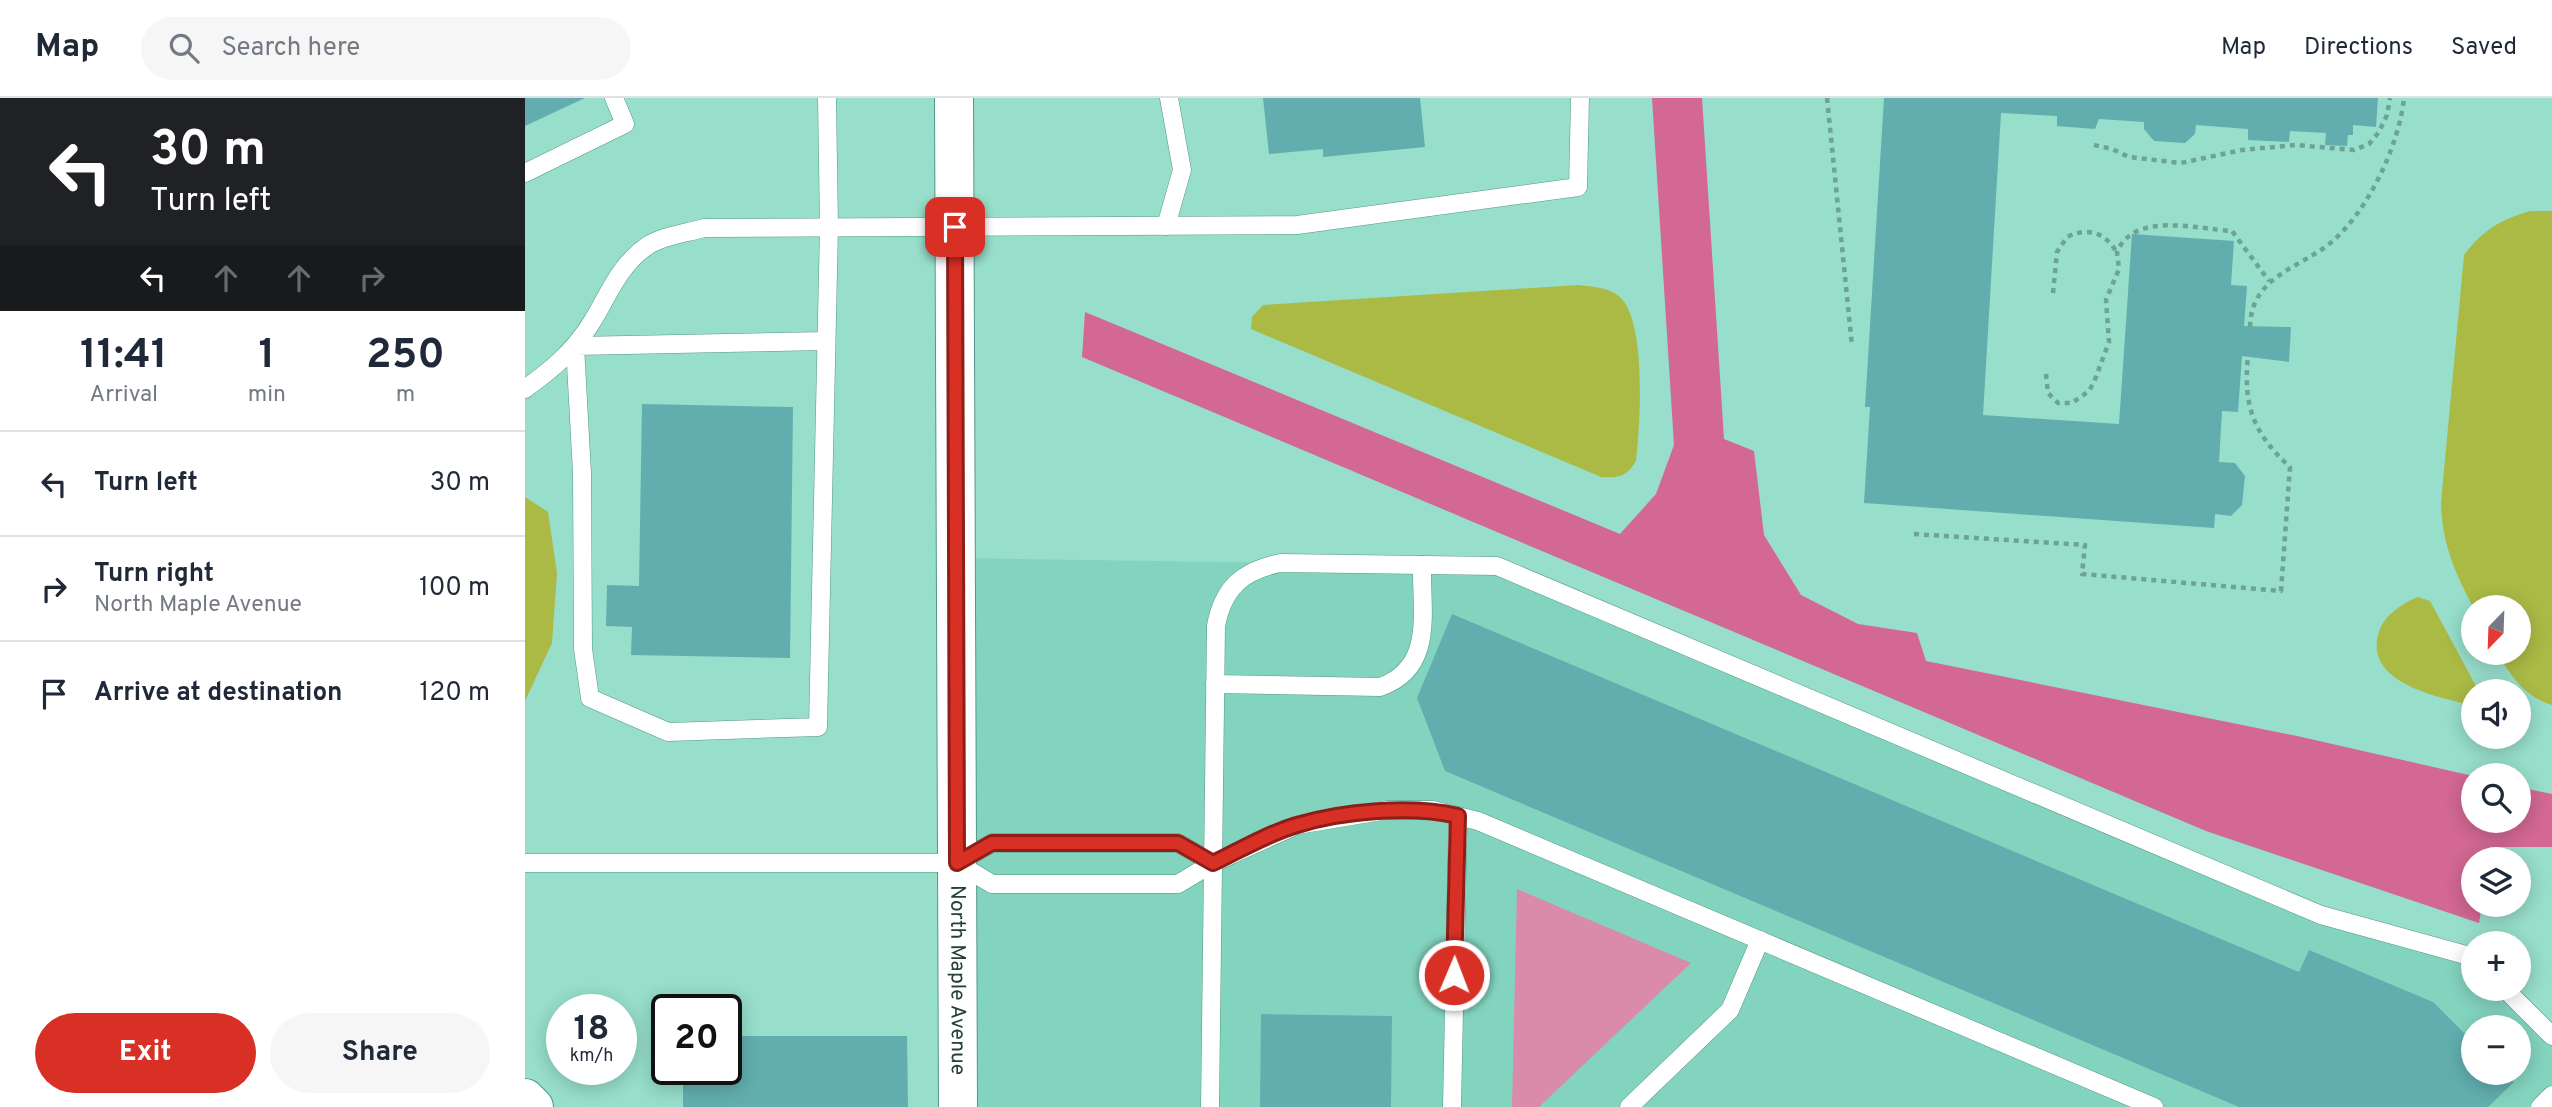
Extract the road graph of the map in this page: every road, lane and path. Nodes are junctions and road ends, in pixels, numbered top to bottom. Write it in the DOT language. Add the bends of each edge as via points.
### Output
graph roads {
  1 [pos="614,98"];
  2 [pos="827,98"];
  3 [pos="954,98"];
  4 [pos="1170,98"];
  5 [pos="1580,98"];
  6 [pos="1827,98"];
  7 [pos="2390,98"];
  8 [pos="2404,98"];
  9 [pos="2094,145"];
  10 [pos="525,173"];
  11 [pos="1166,226"];
  12 [pos="829,227"];
  13 [pos="955,227"];
  14 [pos="2117,252"];
  15 [pos="2269,281"];
  16 [pos="2053,293"];
  17 [pos="2250,327"];
  18 [pos="826,341"];
  19 [pos="575,346"];
  20 [pos="1852,346"];
  21 [pos="2248,356"];
  22 [pos="2046,374"];
  23 [pos="525,389"];
  24 [pos="1914,534"];
  25 [pos="1422,565"];
  26 [pos="1215,684"];
  27 [pos="1458,816"];
  28 [pos="525,863"];
  29 [pos="957,863"];
  30 [pos="1213,863"];
  31 [pos="1760,940"];
  32 [pos="2461,954"];
  33 [pos="2517,1001"];
  34 [pos="2552,1036"];
  35 [pos="2552,1095"];
  36 [pos="525,1098"];
  37 [pos="534,1107"];
  38 [pos="958,1107"];
  39 [pos="1210,1107"];
  40 [pos="1452,1107"];
  41 [pos="1629,1107"];
  42 [pos="2154,1107"];
  43 [pos="2540,1107"];
  1 -- 10 [label="lane" via="625,124"];
  2 -- 12 [label="lane"];
  3 -- 13 [label="main road, North Maple Avenue"];
  4 -- 11 [label="lane" via="1182,170"];
  5 -- 11 [label="lane" via="1578,187 1297,225"];
  6 -- 20 [label="path"];
  7 -- 9 [label="path" via="2379,132 2369,144 2354,150 2296,145 2181,163 2129,157"];
  8 -- 15 [label="path" via="2389,156 2350,220 2328,245"];
  11 -- 13 [label="lane"];
  12 -- 13 [label="lane"];
  12 -- 18 [label="lane"];
  12 -- 19 [label="lane" via="704,228 648,246 617,275"];
  13 -- 29 [label="main road, North Maple Avenue"];
  14 -- 15 [label="path" via="2127,237 2148,227 2232,231"];
  14 -- 16 [label="path" via="2094,231 2067,237 2057,252"];
  14 -- 22 [label="path" via="2119,269 2106,300 2109,342 2089,391 2071,403 2057,403 2048,393"];
  15 -- 17 [label="path" via="2253,307"];
  18 -- 19 [label="lane"];
  18 -- 19 [label="lane" via="818,727 668,732 590,698 583,649 582,473"];
  19 -- 23 [label="lane" via="562,363"];
  21 -- 24 [label="path" via="2245,386 2250,413 2264,438 2290,467 2281,591 2082,575 2085,545"];
  25 -- 26 [label="lane" via="1281,563 1244,575 1229,589 1220,607"];
  25 -- 26 [label="lane" via="1421,646 1416,661 1394,682 1380,687"];
  25 -- 32 [label="lane" via="1497,566 2321,915"];
  26 -- 30 [label="lane"];
  27 -- 30 [label="lane" via="1433,810 1387,810 1297,825"];
  27 -- 31 [label="lane"];
  27 -- 40 [label="lane"];
  28 -- 29 [label="lane"];
  29 -- 30 [label="lane" via="992,843 1178,843"];
  29 -- 30 [label="lane" via="992,884 1178,884"];
  29 -- 38 [label="main road, North Maple Avenue"];
  30 -- 39 [label="lane"];
  31 -- 41 [label="lane" via="1730,1010"];
  31 -- 42 [label="lane"];
  33 -- 34 [label="lane"];
  35 -- 43 [label="lane"];
  36 -- 37 [label="main road"];
}
